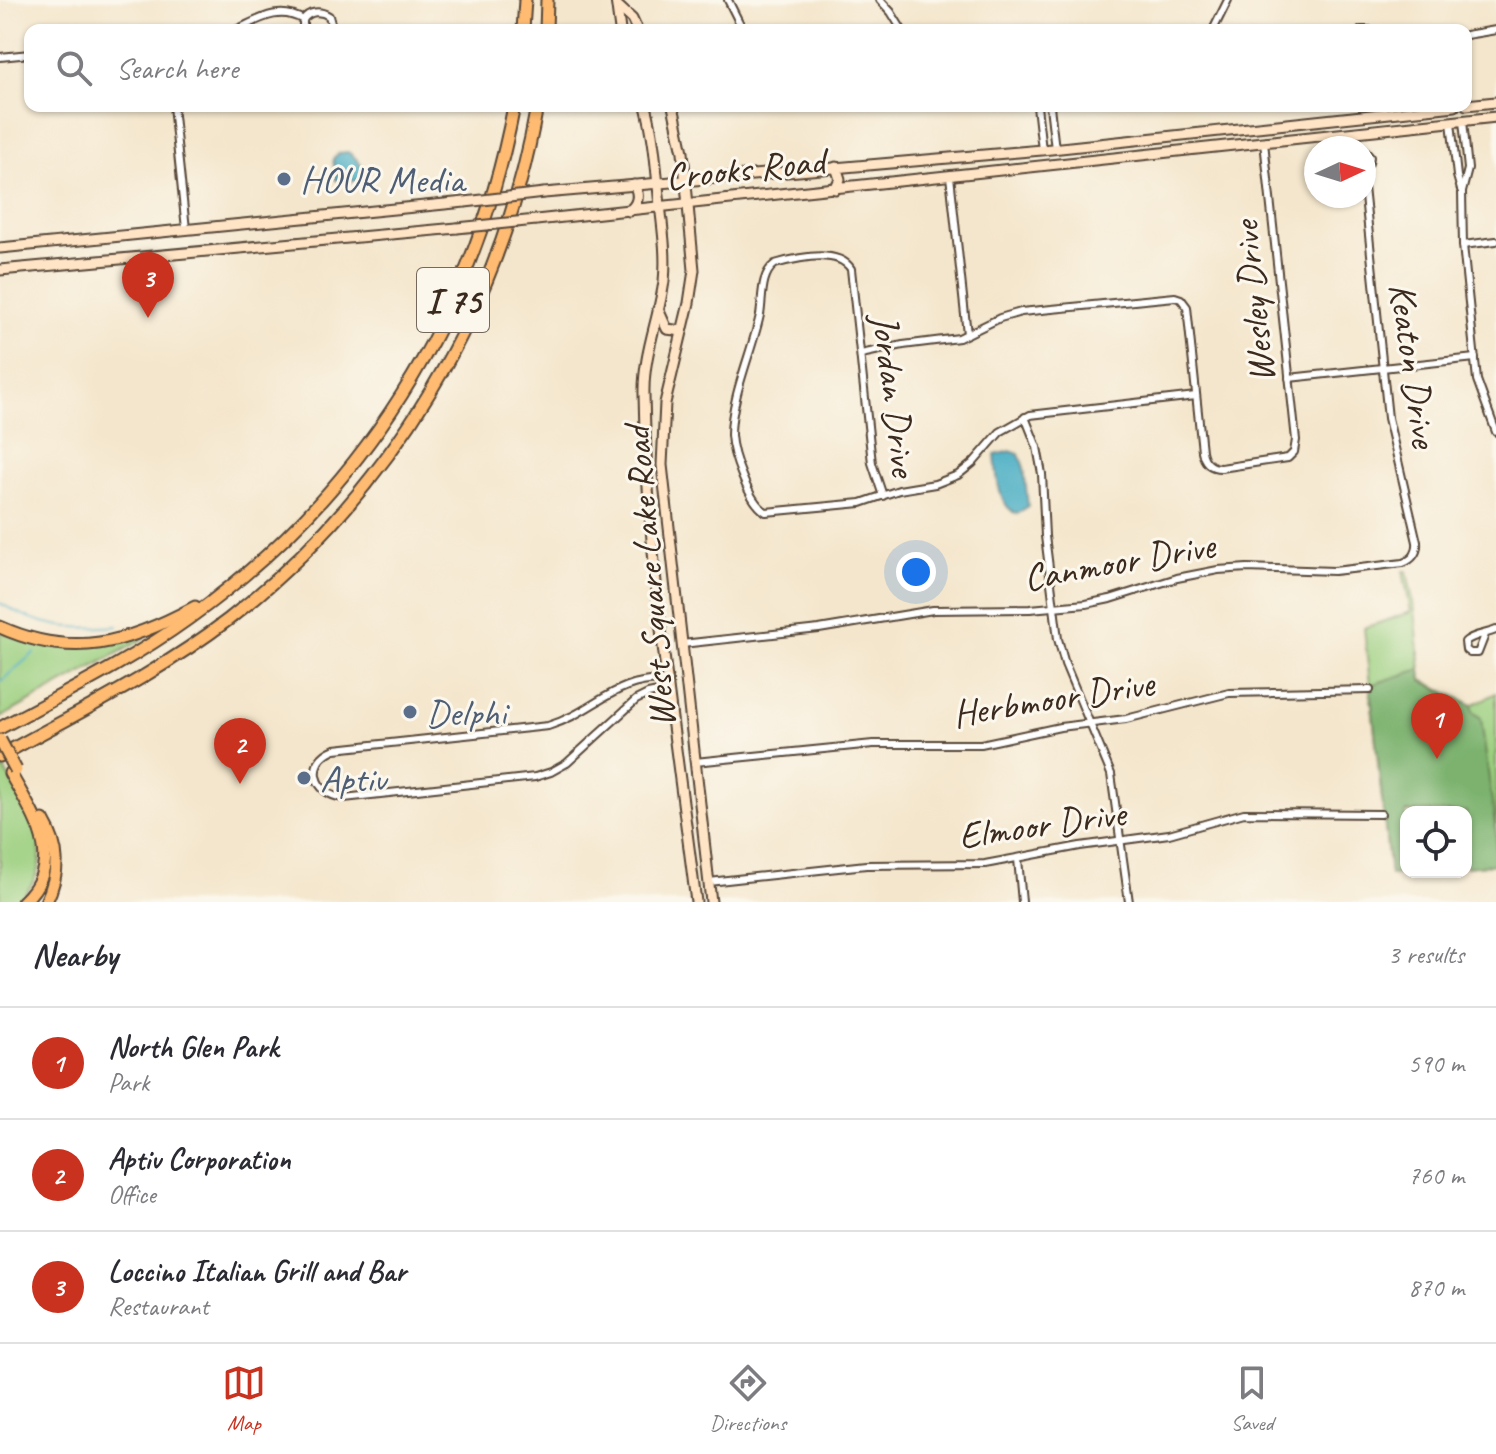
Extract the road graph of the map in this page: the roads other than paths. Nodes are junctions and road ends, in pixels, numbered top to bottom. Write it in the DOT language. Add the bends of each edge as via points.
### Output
graph roads {
  1 [pos="525,0"];
  2 [pos="547,0"];
  3 [pos="728,0"];
  4 [pos="880,0"];
  5 [pos="1228,0"];
  6 [pos="617,4"];
  7 [pos="890,4"];
  8 [pos="303,20"];
  9 [pos="250,24"];
  10 [pos="303,24"];
  11 [pos="332,24"];
  12 [pos="523,24"];
  13 [pos="546,24"];
  14 [pos="619,24"];
  15 [pos="634,24"];
  16 [pos="740,24"];
  17 [pos="899,24"];
  18 [pos="1219,24"];
  19 [pos="1496,30"];
  20 [pos="1472,34"];
  21 [pos="24,55"];
  22 [pos="0,57"];
  23 [pos="1496,102"];
  24 [pos="1472,104"];
  25 [pos="174,112"];
  26 [pos="512,112"];
  27 [pos="536,112"];
  28 [pos="647,112"];
  29 [pos="675,112"];
  30 [pos="1038,112"];
  31 [pos="1051,112"];
  32 [pos="1398,112"];
  33 [pos="1496,117"];
  34 [pos="1463,121"];
  35 [pos="1451,122"];
  36 [pos="1266,127"];
  37 [pos="1263,142"];
  38 [pos="1055,149"];
  39 [pos="1042,150"];
  40 [pos="950,159"];
  41 [pos="1050,164"];
  42 [pos="836,167"];
  43 [pos="948,176"];
  44 [pos="723,179"];
  45 [pos="686,182"];
  46 [pos="658,184"];
  47 [pos="634,185"];
  48 [pos="835,189"];
  49 [pos="1462,192"];
  50 [pos="720,201"];
  51 [pos="689,205"];
  52 [pos="660,208"];
  53 [pos="1366,208"];
  54 [pos="629,211"];
  55 [pos="244,224"];
  56 [pos="188,229"];
  57 [pos="102,237"];
  58 [pos="63,241"];
  59 [pos="1496,241"];
  60 [pos="1463,245"];
  61 [pos="241,246"];
  62 [pos="0,248"];
  63 [pos="187,251"];
  64 [pos="97,260"];
  65 [pos="59,264"];
  66 [pos="0,270"];
  67 [pos="658,309"];
  68 [pos="682,331"];
  69 [pos="967,334"];
  70 [pos="861,354"];
  71 [pos="1475,358"];
  72 [pos="1383,368"];
  73 [pos="1289,378"];
  74 [pos="1196,396"];
  75 [pos="645,410"];
  76 [pos="664,417"];
  77 [pos="1025,417"];
  78 [pos="1496,432"];
  79 [pos="883,496"];
  80 [pos="1417,550"];
  81 [pos="655,556"];
  82 [pos="673,558"];
  83 [pos="231,587"];
  84 [pos="1053,607"];
  85 [pos="0,627"];
  86 [pos="1496,630"];
  87 [pos="1485,635"];
  88 [pos="682,644"];
  89 [pos="669,685"];
  90 [pos="687,688"];
  91 [pos="1370,690"];
  92 [pos="1091,724"];
  93 [pos="0,728"];
  94 [pos="0,740"];
  95 [pos="0,755"];
  96 [pos="695,762"];
  97 [pos="13,772"];
  98 [pos="1381,814"];
  99 [pos="1119,841"];
  100 [pos="1018,859"];
  101 [pos="709,882"];
  102 [pos="23,902"];
  103 [pos="46,902"];
  104 [pos="696,902"];
  105 [pos="711,902"];
  106 [pos="1022,902"];
  107 [pos="1129,902"];
  1 -- 12 [label="highway"];
  2 -- 13 [label="highway"];
  3 -- 16 [label="street"];
  4 -- 7 [label="street"];
  5 -- 18 [label="street"];
  6 -- 14 [label="main road"];
  6 -- 15 [label="main road"];
  7 -- 17 [label="street"];
  8 -- 9 [label="street" via="274,14"];
  8 -- 10 [label="street"];
  8 -- 11 [label="street" via="321,12"];
  19 -- 20 [label="street"];
  21 -- 22 [label="street"];
  23 -- 24 [label="main road"];
  25 -- 56 [label="street"];
  26 -- 83 [label="highway, I 75" via="487,214 447,317 415,376 346,472 295,530"];
  27 -- 95 [label="highway, I 75" via="512,211 482,295 433,388 375,474 307,551 227,620 168,660"];
  28 -- 46 [label="main road, West Square Lake Road"];
  29 -- 45 [label="main road, West Square Lake Road"];
  30 -- 39 [label="street"];
  31 -- 38 [label="street"];
  32 -- 36 [label="main road, Crooks Road"];
  33 -- 34 [label="main road, Crooks Road"];
  34 -- 35 [label="main road, Crooks Road"];
  34 -- 49 [label="street" via="1468,169"];
  35 -- 37 [label="main road, Crooks Road"];
  35 -- 49 [label="street"];
  36 -- 37 [label="main road" via="1260,132"];
  36 -- 38 [label="main road, Crooks Road"];
  37 -- 41 [label="main road, Crooks Road"];
  37 -- 73 [label="street, Wesley Drive"];
  38 -- 39 [label="main road, Crooks Road"];
  38 -- 41 [label="main road"];
  39 -- 40 [label="main road, Crooks Road"];
  40 -- 42 [label="main road, Crooks Road"];
  40 -- 43 [label="main road" via="944,167"];
  41 -- 43 [label="main road, Crooks Road"];
  42 -- 44 [label="main road, Crooks Road"];
  42 -- 48 [label="main road" via="840,179"];
  43 -- 48 [label="main road, Crooks Road"];
  43 -- 69 [label="street"];
  44 -- 45 [label="main road, Crooks Road"];
  44 -- 50 [label="main road" via="716,190"];
  45 -- 46 [label="main road, Crooks Road"];
  45 -- 51 [label="main road, West Square Lake Road"];
  46 -- 47 [label="main road, Crooks Road"];
  46 -- 52 [label="main road, West Square Lake Road"];
  47 -- 54 [label="main road" via="638,196"];
  47 -- 55 [label="main road, Crooks Road, bridge"];
  48 -- 50 [label="main road, Crooks Road"];
  49 -- 60 [label="street"];
  50 -- 51 [label="main road, Crooks Road"];
  51 -- 52 [label="main road, Crooks Road"];
  51 -- 68 [label="main road, West Square Lake Road" via="694,270"];
  52 -- 54 [label="main road, Crooks Road"];
  52 -- 67 [label="main road, West Square Lake Road" via="665,265"];
  53 -- 72 [label="street, Keaton Drive"];
  54 -- 61 [label="main road, Crooks Road, bridge"];
  55 -- 56 [label="main road, Crooks Road"];
  55 -- 61 [label="main road" via="237,233"];
  56 -- 57 [label="main road, Crooks Road"];
  56 -- 63 [label="main road" via="194,240"];
  57 -- 58 [label="main road, Crooks Road"];
  57 -- 64 [label="main road" via="95,247"];
  58 -- 62 [label="main road, Crooks Road"];
  58 -- 65 [label="main road" via="66,256"];
  59 -- 60 [label="street"];
  60 -- 71 [label="street"];
  61 -- 63 [label="main road, Crooks Road"];
  63 -- 64 [label="main road, Crooks Road"];
  64 -- 65 [label="main road, Crooks Road"];
  65 -- 66 [label="main road, Crooks Road"];
  67 -- 68 [label="main road" via="667,329"];
  67 -- 75 [label="main road, West Square Lake Road" via="646,360"];
  68 -- 76 [label="main road, West Square Lake Road"];
  69 -- 70 [label="street"];
  69 -- 74 [label="street" via="1021,312 1166,296 1181,299"];
  70 -- 79 [label="street, Jordan Drive" via="872,463"];
  70 -- 79 [label="street, Jordan Drive" via="847,263 830,257 769,268 731,436 754,502 762,510 855,505"];
  71 -- 72 [label="street"];
  71 -- 78 [label="street"];
  72 -- 73 [label="street"];
  72 -- 80 [label="street, Keaton Drive" via="1388,418"];
  73 -- 74 [label="street, Wesley Drive" via="1296,445 1292,455 1280,461 1217,468 1208,464"];
  74 -- 77 [label="street"];
  75 -- 76 [label="main road" via="657,409"];
  75 -- 81 [label="main road, West Square Lake Road"];
  76 -- 82 [label="main road, West Square Lake Road" via="662,465"];
  77 -- 79 [label="street" via="1000,432 958,475"];
  77 -- 84 [label="street" via="1042,474"];
  80 -- 84 [label="street, Canmoor Drive" via="1403,563 1356,570 1218,570 1097,602"];
  81 -- 82 [label="main road" via="662,561"];
  81 -- 89 [label="main road, West Square Lake Road"];
  82 -- 88 [label="main road, West Square Lake Road"];
  83 -- 85 [label="highway" via="156,627 109,643 45,643"];
  83 -- 93 [label="highway, I 75" via="137,653"];
  84 -- 88 [label="street, Canmoor Drive" via="933,610"];
  84 -- 92 [label="street" via="1065,664"];
  86 -- 87 [label="street"];
  88 -- 90 [label="main road, West Square Lake Road"];
  89 -- 89 [label="street" via="656,680 622,686 578,715 548,726 335,749 320,760 317,784 344,798 535,777 567,763 636,700"];
  89 -- 90 [label="main road" via="681,682"];
  89 -- 104 [label="main road, West Square Lake Road"];
  90 -- 96 [label="main road, West Square Lake Road"];
  91 -- 92 [label="street, Herbmoor Drive" via="1229,693"];
  92 -- 96 [label="street, Herbmoor Drive" via="973,745 873,744"];
  92 -- 99 [label="street" via="1111,774"];
  94 -- 97 [label="highway, bridge"];
  95 -- 97 [label="highway"];
  96 -- 101 [label="main road, West Square Lake Road"];
  97 -- 102 [label="highway" via="46,850 41,879"];
  97 -- 103 [label="highway" via="56,849 58,868"];
  98 -- 99 [label="street, Elmoor Drive" via="1244,813 1169,834"];
  99 -- 100 [label="street, Elmoor Drive"];
  99 -- 107 [label="street"];
  100 -- 101 [label="street, Elmoor Drive" via="963,866 866,865"];
  100 -- 106 [label="street"];
  101 -- 105 [label="main road, West Square Lake Road"];
}
